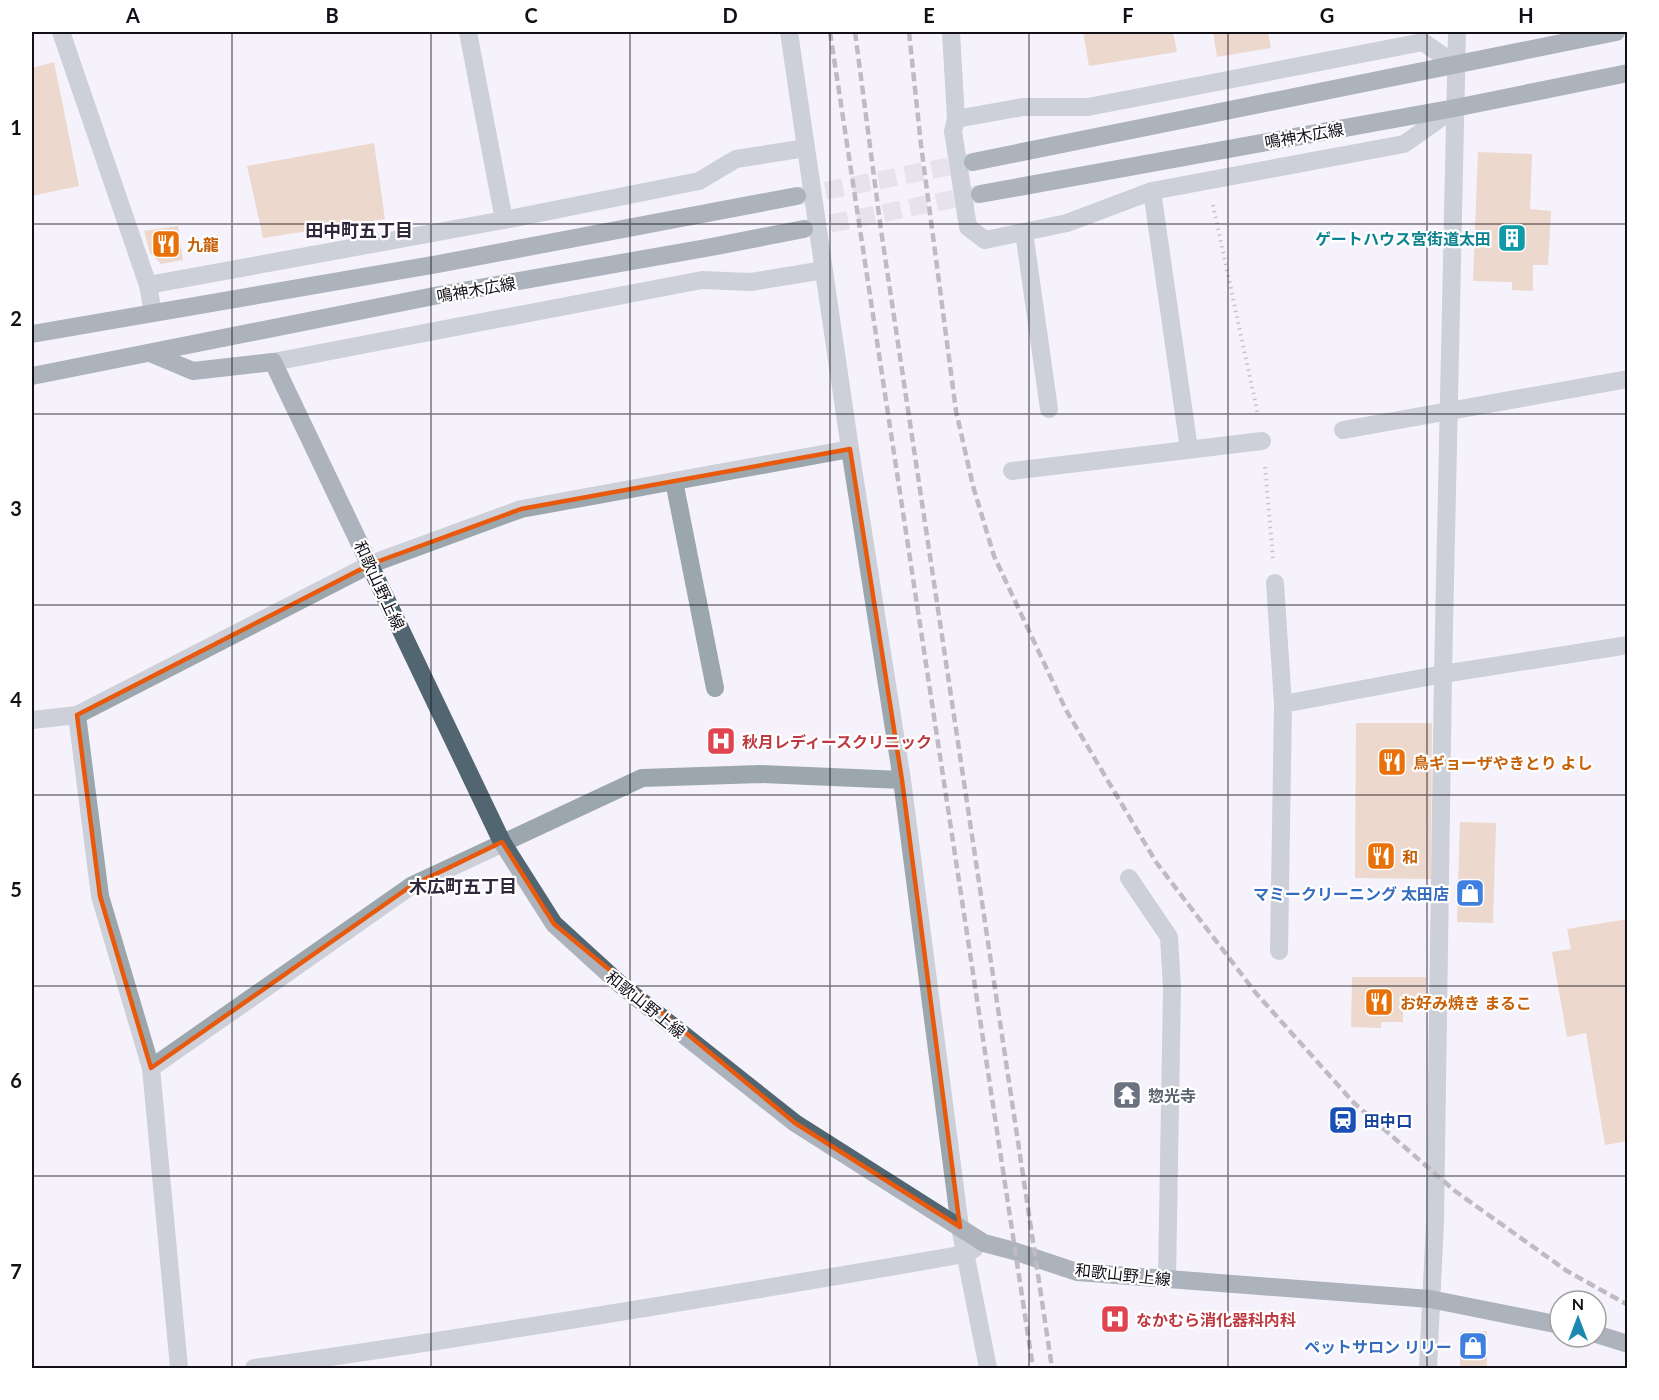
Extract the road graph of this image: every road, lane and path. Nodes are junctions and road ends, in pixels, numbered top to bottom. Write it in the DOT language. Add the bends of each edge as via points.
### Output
graph roads {
  1 [pos="61,32"];
  2 [pos="468,32"];
  3 [pos="789,32"];
  4 [pos="951,32"];
  5 [pos="1457,32"];
  6 [pos="1616,32"];
  7 [pos="1456,65"];
  8 [pos="1628,73"];
  9 [pos="1455,108"];
  10 [pos="956,119"];
  11 [pos="806,147"];
  12 [pos="973,162"];
  13 [pos="1207,181"];
  14 [pos="1152,191"];
  15 [pos="980,194"];
  16 [pos="797,196"];
  17 [pos="504,220"];
  18 [pos="804,229"];
  19 [pos="1024,232"];
  20 [pos="824,270"];
  21 [pos="148,285"];
  22 [pos="153,313"];
  23 [pos="32,334"];
  24 [pos="150,353"];
  25 [pos="273,362"];
  26 [pos="32,376"];
  27 [pos="1628,379"];
  28 [pos="1049,409"];
  29 [pos="1449,412"];
  30 [pos="1343,429"];
  31 [pos="1262,441"];
  32 [pos="850,449"];
  33 [pos="1189,449"];
  34 [pos="1012,471"];
  35 [pos="674,481"];
  36 [pos="371,564"];
  37 [pos="1275,583"];
  38 [pos="1628,645"];
  39 [pos="1443,674"];
  40 [pos="715,688"];
  41 [pos="1283,704"];
  42 [pos="77,715"];
  43 [pos="32,720"];
  44 [pos="902,780"];
  45 [pos="502,842"];
  46 [pos="1129,878"];
  47 [pos="1279,951"];
  48 [pos="151,1068"];
  49 [pos="960,1227"];
  50 [pos="984,1243"];
  51 [pos="965,1254"];
  52 [pos="1167,1279"];
  53 [pos="1430,1299"];
  54 [pos="1548,1323"];
  55 [pos="1608,1338"];
  56 [pos="1628,1344"];
  57 [pos="179,1368"];
  58 [pos="254,1368"];
  59 [pos="988,1368"];
  60 [pos="1428,1368"];
  1 -- 21 [label="street"];
  2 -- 17 [label="street"];
  3 -- 11 [label="street"];
  4 -- 10 [label="street"];
  5 -- 7 [label="street"];
  6 -- 7 [label="main road"];
  7 -- 9 [label="street"];
  7 -- 10 [label="street" via="1423,42 1088,107 1023,107"];
  7 -- 12 [label="main road"];
  8 -- 9 [label="main road, 鳴神木広線"];
  9 -- 13 [label="street" via="1404,144"];
  9 -- 15 [label="main road, 鳴神木広線"];
  9 -- 29 [label="street"];
  10 -- 19 [label="street" via="953,131 968,227 985,240"];
  11 -- 17 [label="street" via="736,159 699,181"];
  11 -- 20 [label="street"];
  13 -- 14 [label="street"];
  13 -- 31 [label="path"];
  14 -- 19 [label="street" via="1067,223"];
  14 -- 33 [label="street"];
  16 -- 22 [label="main road, 鳴神木広線"];
  17 -- 21 [label="street"];
  18 -- 24 [label="main road, 鳴神木広線" via="434,296"];
  19 -- 28 [label="street"];
  20 -- 25 [label="street" via="751,282 702,280"];
  20 -- 32 [label="street"];
  21 -- 22 [label="street"];
  22 -- 23 [label="main road"];
  24 -- 25 [label="main road" via="193,371"];
  24 -- 26 [label="main road"];
  25 -- 36 [label="main road, 和歌山野上線"];
  27 -- 29 [label="street"];
  29 -- 30 [label="street"];
  29 -- 39 [label="street"];
  31 -- 33 [label="street"];
  31 -- 37 [label="path"];
  32 -- 35 [label="street"];
  32 -- 44 [label="street"];
  33 -- 34 [label="street"];
  35 -- 36 [label="street" via="521,508"];
  35 -- 40 [label="street"];
  36 -- 42 [label="street"];
  36 -- 45 [label="main road, 和歌山野上線"];
  37 -- 41 [label="street"];
  38 -- 39 [label="street"];
  39 -- 41 [label="street"];
  39 -- 53 [label="street" via="1435,1221"];
  41 -- 47 [label="street"];
  42 -- 43 [label="street"];
  42 -- 48 [label="street" via="100,896"];
  44 -- 45 [label="street" via="760,774 642,778"];
  44 -- 49 [label="street"];
  45 -- 48 [label="street" via="411,886"];
  45 -- 49 [label="main road, 和歌山野上線" via="554,924 622,986 795,1123"];
  46 -- 52 [label="street" via="1169,937 1172,988"];
  48 -- 57 [label="street"];
  49 -- 50 [label="main road, 和歌山野上線"];
  49 -- 51 [label="street"];
  50 -- 51 [label="street"];
  50 -- 52 [label="main road, 和歌山野上線" via="1077,1272"];
  51 -- 58 [label="street" via="451,1340"];
  51 -- 59 [label="street"];
  52 -- 53 [label="main road, 和歌山野上線"];
  53 -- 54 [label="main road, 和歌山野上線"];
  53 -- 60 [label="street"];
  55 -- 56 [label="main road"];
}
